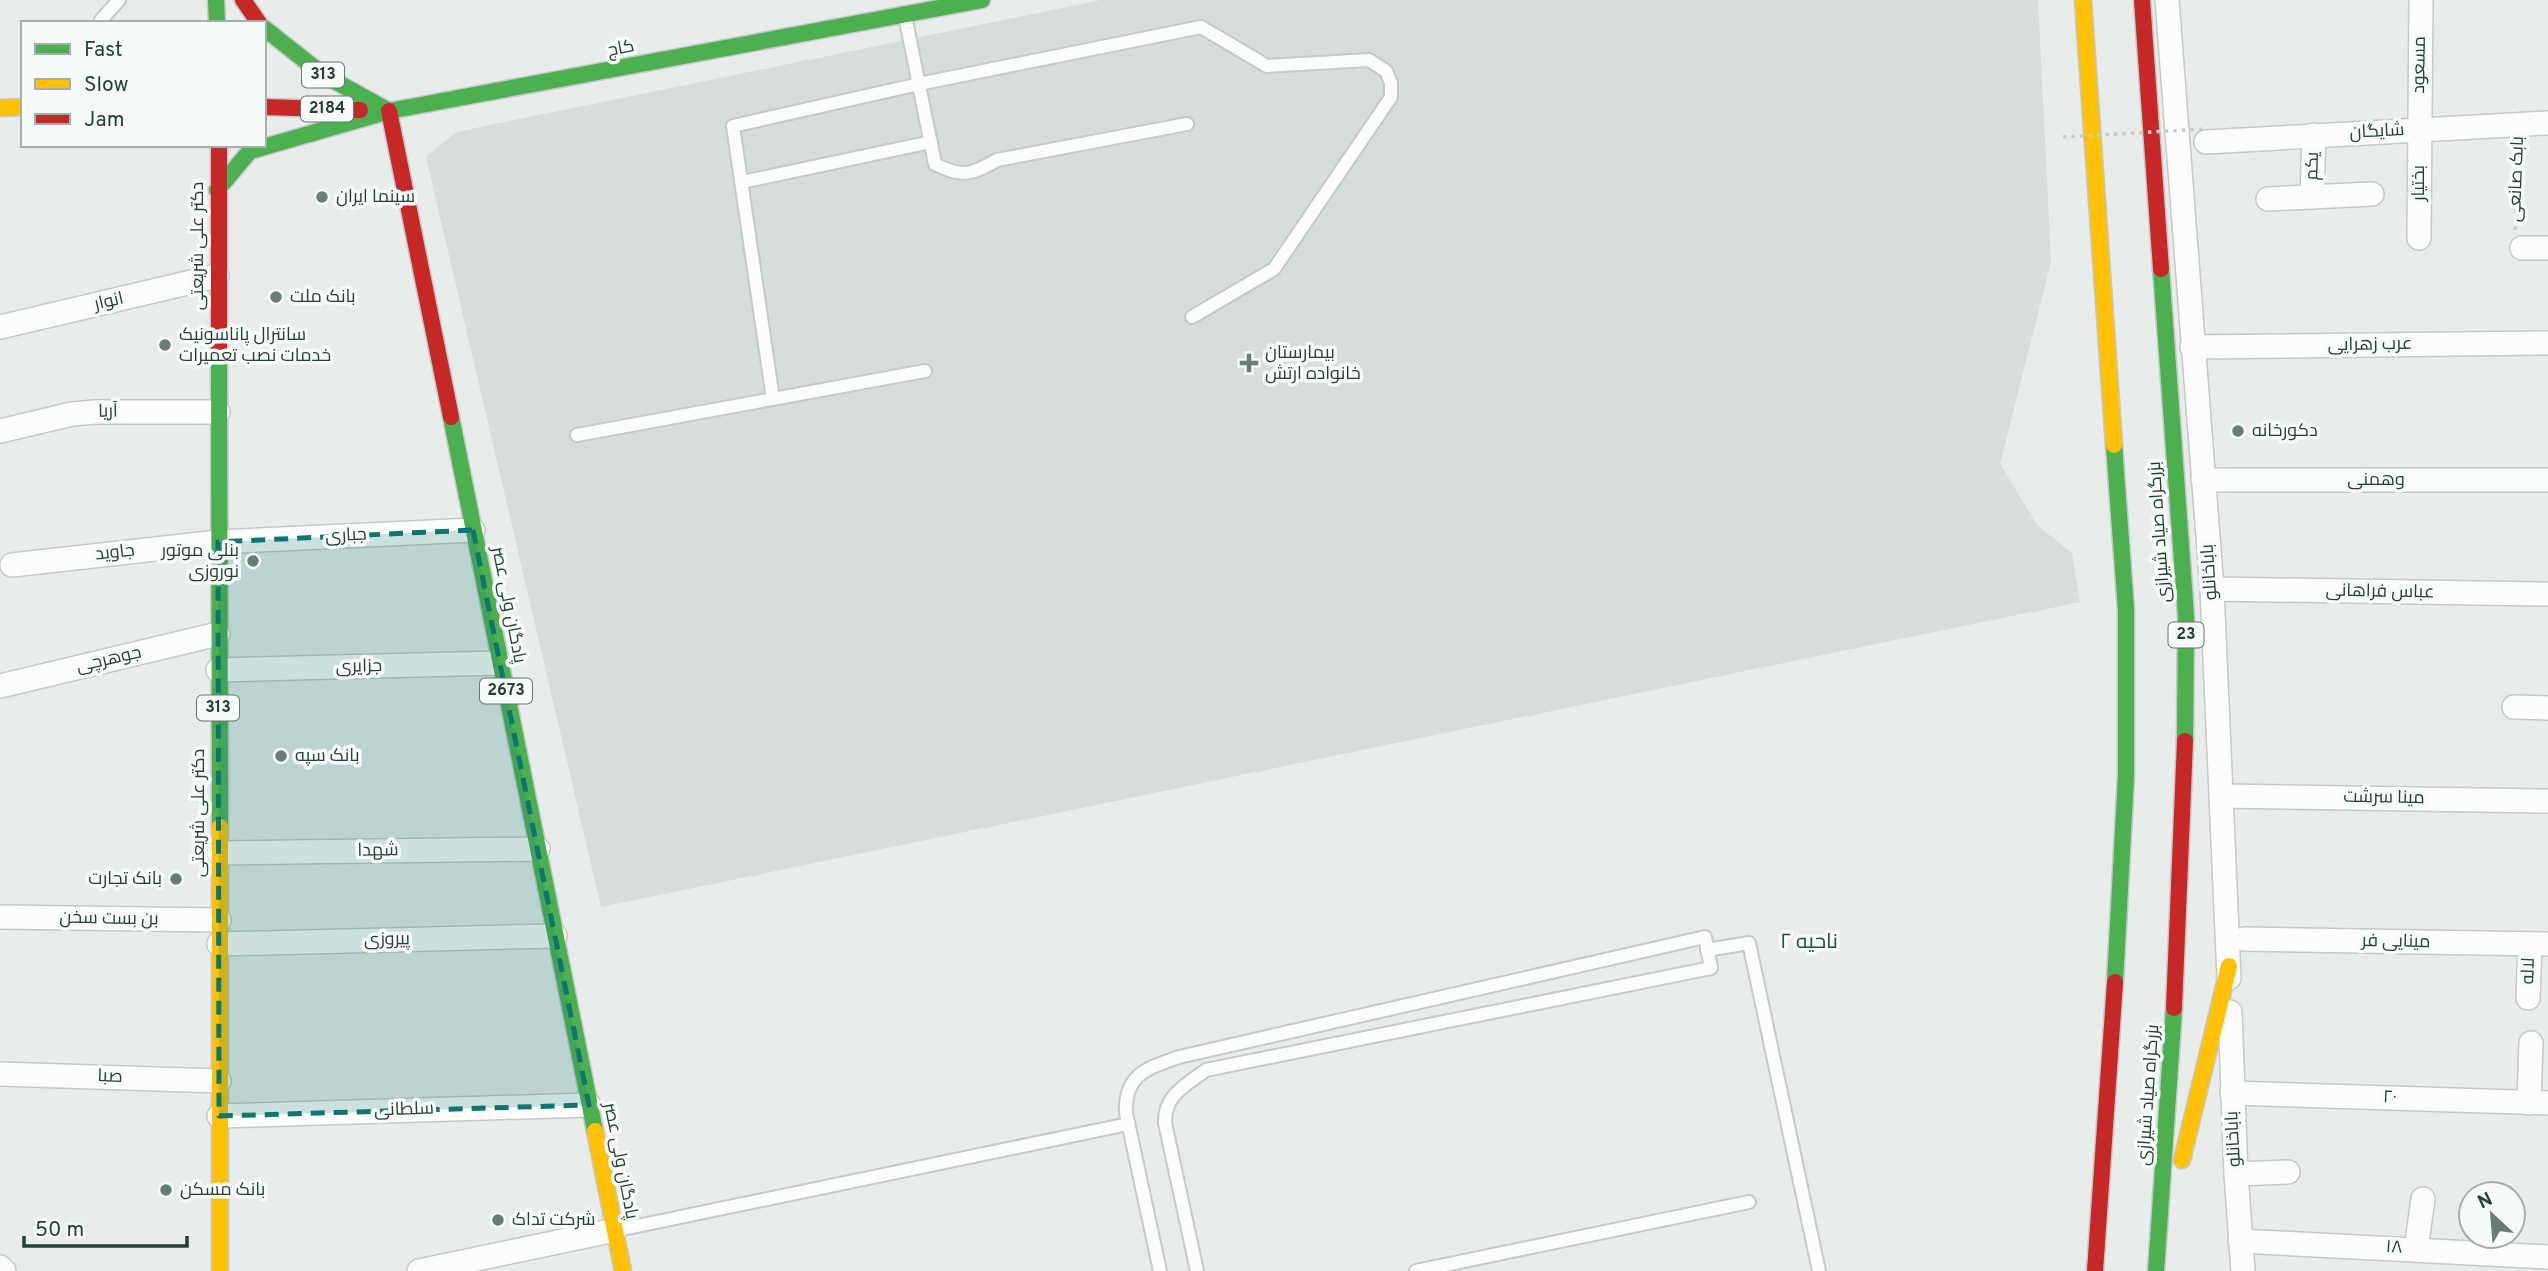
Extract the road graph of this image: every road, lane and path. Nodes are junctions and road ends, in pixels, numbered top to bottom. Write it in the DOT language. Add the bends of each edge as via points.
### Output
graph roads {
  1 [pos="119,0"];
  2 [pos="216,0"];
  3 [pos="243,0"];
  4 [pos="982,0"];
  5 [pos="2083,0"];
  6 [pos="2142,0"];
  7 [pos="2166,0"];
  8 [pos="2421,0"];
  9 [pos="904,8"];
  10 [pos="103,21"];
  11 [pos="217,21"];
  12 [pos="258,21"];
  13 [pos="266,30"];
  14 [pos="919,84"];
  15 [pos="21,107"];
  16 [pos="266,107"];
  17 [pos="0,108"];
  18 [pos="389,111"];
  19 [pos="2548,122"];
  20 [pos="2518,123"];
  21 [pos="1187,124"];
  22 [pos="2419,129"];
  23 [pos="2314,135"];
  24 [pos="2206,136"];
  25 [pos="2063,137"];
  26 [pos="930,142"];
  27 [pos="219,147"];
  28 [pos="742,182"];
  29 [pos="217,190"];
  30 [pos="2372,194"];
  31 [pos="2312,197"];
  32 [pos="2269,199"];
  33 [pos="2420,237"];
  34 [pos="2522,248"];
  35 [pos="2548,248"];
  36 [pos="218,276"];
  37 [pos="1192,317"];
  38 [pos="0,327"];
  39 [pos="2548,343"];
  40 [pos="2192,347"];
  41 [pos="926,371"];
  42 [pos="774,399"];
  43 [pos="218,412"];
  44 [pos="0,431"];
  45 [pos="578,435"];
  46 [pos="2203,480"];
  47 [pos="2548,480"];
  48 [pos="473,530"];
  49 [pos="218,542"];
  50 [pos="12,565"];
  51 [pos="2212,589"];
  52 [pos="2548,594"];
  53 [pos="218,634"];
  54 [pos="500,663"];
  55 [pos="218,670"];
  56 [pos="0,686"];
  57 [pos="2514,707"];
  58 [pos="2548,708"];
  59 [pos="2221,796"];
  60 [pos="2548,801"];
  61 [pos="538,849"];
  62 [pos="219,853"];
  63 [pos="0,918"];
  64 [pos="219,920"];
  65 [pos="555,936"];
  66 [pos="2244,939"];
  67 [pos="219,944"];
  68 [pos="2539,944"];
  69 [pos="1707,950"];
  70 [pos="2228,967"];
  71 [pos="2528,998"];
  72 [pos="2531,1043"];
  73 [pos="0,1074"];
  74 [pos="219,1081"];
  75 [pos="2232,1093"];
  76 [pos="2539,1103"];
  77 [pos="589,1105"];
  78 [pos="219,1116"];
  79 [pos="1128,1124"];
  80 [pos="2288,1172"];
  81 [pos="2235,1174"];
  82 [pos="2423,1199"];
  83 [pos="1749,1202"];
  84 [pos="615,1230"];
  85 [pos="2240,1241"];
  86 [pos="2416,1250"];
  87 [pos="2548,1257"];
  88 [pos="0,1267"];
  89 [pos="4,1271"];
  90 [pos="219,1271"];
  91 [pos="419,1271"];
  92 [pos="623,1271"];
  93 [pos="1160,1271"];
  94 [pos="1197,1271"];
  95 [pos="1416,1271"];
  96 [pos="1819,1271"];
  97 [pos="2095,1271"];
  98 [pos="2156,1271"];
  99 [pos="2243,1271"];
  1 -- 10 [label="lane"];
  2 -- 11 [label="main road"];
  3 -- 12 [label="main road"];
  4 -- 9 [label="main road, کاج / 2184"];
  5 -- 97 [label="main road" via="2126,610 2126,776"];
  6 -- 98 [label="main road, بزرگراه صیاد شیرازی / 23" via="2186,616 2187,706 2180,920"];
  7 -- 40 [label="street, باباخانلو"];
  8 -- 22 [label="street, مسعود"];
  9 -- 14 [label="lane"];
  9 -- 18 [label="main road, کاج / 2184"];
  13 -- 18 [label="main road, 313" via="332,81"];
  14 -- 26 [label="lane"];
  14 -- 28 [label="lane" via="733,125"];
  14 -- 37 [label="lane" via="1201,27 1267,66 1368,60 1386,71 1391,97 1274,269"];
  15 -- 17 [label="main road"];
  16 -- 18 [label="main road, کاج / 2184"];
  18 -- 29 [label="main road" via="250,152"];
  18 -- 48 [label="main road, پادگان ولی عصر / 2673"];
  19 -- 20 [label="street, شایگان"];
  20 -- 22 [label="street, شایگان"];
  20 -- 34 [label="path, بابک صانعی" via="2515,238"];
  21 -- 26 [label="lane" via="997,159 976,172 954,174 935,164"];
  22 -- 23 [label="street, شایگان"];
  22 -- 33 [label="street, بختیار"];
  23 -- 24 [label="street, شایگان"];
  23 -- 31 [label="street, یکم"];
  24 -- 25 [label="path, bridge"];
  26 -- 28 [label="lane"];
  27 -- 29 [label="main road, دکتر علی شریعتی / 313"];
  28 -- 42 [label="lane"];
  29 -- 36 [label="main road, دکتر علی شریعتی / 313"];
  30 -- 31 [label="street"];
  31 -- 32 [label="street"];
  34 -- 35 [label="street, بابک صانعی"];
  36 -- 38 [label="street, انوار"];
  36 -- 43 [label="main road, دکتر علی شریعتی / 313"];
  39 -- 40 [label="street, عرب زهرایی"];
  40 -- 46 [label="street, باباخانلو"];
  41 -- 42 [label="lane"];
  42 -- 45 [label="lane"];
  43 -- 44 [label="street, آریا" via="72,414"];
  43 -- 49 [label="main road, دکتر علی شریعتی / 313"];
  46 -- 47 [label="street, وهمنی"];
  46 -- 51 [label="street, باباخانلو"];
  48 -- 49 [label="street, جباری"];
  48 -- 54 [label="main road, پادگان ولی عصر / 2673"];
  49 -- 50 [label="street, جاوید"];
  49 -- 53 [label="main road, دکتر علی شریعتی / 313"];
  51 -- 52 [label="street, عباس فراهانی"];
  51 -- 59 [label="street, باباخانلو"];
  53 -- 55 [label="main road, دکتر علی شریعتی / 313"];
  53 -- 56 [label="street, جوهرچی"];
  54 -- 55 [label="street, جزایری"];
  54 -- 61 [label="main road, پادگان ولی عصر / 2673"];
  55 -- 62 [label="main road, دکتر علی شریعتی / 313"];
  57 -- 58 [label="street"];
  59 -- 60 [label="street, مینا سرشت"];
  59 -- 70 [label="street, باباخانلو"];
  61 -- 62 [label="street, شهدا"];
  61 -- 65 [label="main road, پادگان ولی عصر / 2673"];
  62 -- 64 [label="main road, دکتر علی شریعتی / 313"];
  63 -- 64 [label="street, بن بست سخن"];
  64 -- 67 [label="main road, دکتر علی شریعتی / 313"];
  65 -- 67 [label="street, پیروزی"];
  65 -- 77 [label="main road, پادگان ولی عصر / 2673"];
  66 -- 68 [label="street, مینایی فر"];
  67 -- 74 [label="main road, دکتر علی شریعتی / 313"];
  68 -- 71 [label="street, لاله"];
  69 -- 79 [label="lane" via="1704,937 1179,1057 1135,1077 1125,1097"];
  69 -- 94 [label="lane" via="1711,968 1206,1070 1173,1096 1165,1111"];
  69 -- 96 [label="lane" via="1749,943"];
  70 -- 75 [label="street, باباخانلو"];
  70 -- 98 [label="main road"];
  72 -- 76 [label="street"];
  73 -- 74 [label="street, صبا"];
  74 -- 78 [label="main road, دکتر علی شریعتی / 313"];
  75 -- 76 [label="street, ۲۰"];
  75 -- 81 [label="street, باباخانلو"];
  77 -- 78 [label="street, سلطانی"];
  77 -- 84 [label="main road, پادگان ولی عصر / 2673"];
  78 -- 90 [label="main road, دکتر علی شریعتی / 313"];
  79 -- 84 [label="lane"];
  79 -- 93 [label="lane"];
  80 -- 81 [label="street"];
  81 -- 85 [label="street, باباخانلو"];
  82 -- 86 [label="street"];
  83 -- 95 [label="lane"];
  84 -- 91 [label="street"];
  84 -- 92 [label="main road, پادگان ولی عصر / 2673"];
  85 -- 86 [label="street, ۱۸"];
  85 -- 99 [label="street, باباخانلو"];
  86 -- 87 [label="street, ۱۸"];
  88 -- 89 [label="street"];
}
